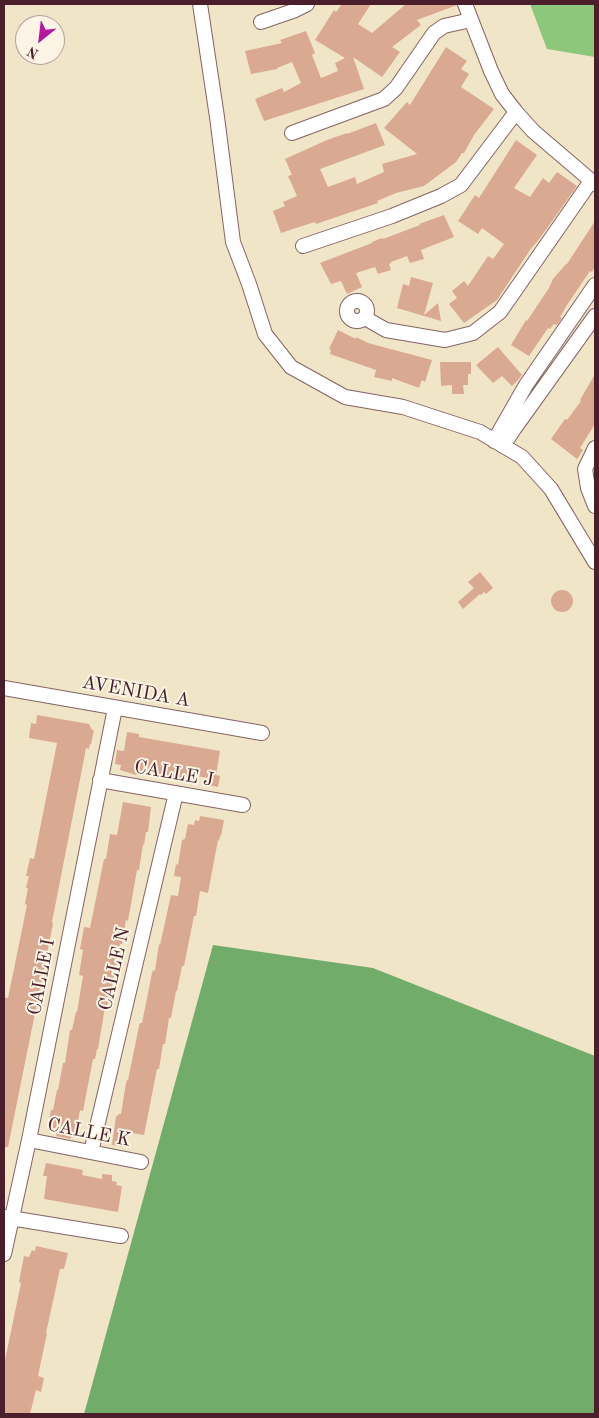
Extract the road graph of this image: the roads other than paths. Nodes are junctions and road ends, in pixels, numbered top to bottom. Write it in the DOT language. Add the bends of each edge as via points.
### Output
graph roads {
  1 [pos="200,4"];
  2 [pos="307,4"];
  3 [pos="465,4"];
  4 [pos="471,20"];
  5 [pos="261,22"];
  6 [pos="516,112"];
  7 [pos="292,133"];
  8 [pos="593,183"];
  9 [pos="303,246"];
  10 [pos="595,285"];
  11 [pos="595,316"];
  12 [pos="365,318"];
  13 [pos="499,443"];
  14 [pos="595,448"];
  15 [pos="595,506"];
  16 [pos="595,562"];
  17 [pos="4,688"];
  18 [pos="115,708"];
  19 [pos="262,732"];
  20 [pos="100,780"];
  21 [pos="176,793"];
  22 [pos="243,804"];
  23 [pos="29,1140"];
  24 [pos="91,1152"];
  25 [pos="142,1162"];
  26 [pos="8,1217"];
  27 [pos="121,1236"];
  28 [pos="4,1254"];
  1 -- 13 [label="street" via="234,242 265,334 291,367 344,397 403,408 480,432"];
  2 -- 5 [label="street"];
  3 -- 4 [label="street"];
  4 -- 6 [label="street" via="491,72"];
  4 -- 7 [label="street" via="444,26 434,33 396,88 384,99"];
  6 -- 8 [label="street"];
  6 -- 9 [label="street" via="461,184 392,216"];
  8 -- 12 [label="street" via="500,312 473,333 445,340 386,330"];
  10 -- 13 [label="street" via="526,385"];
  11 -- 13 [label="street" via="514,429"];
  13 -- 16 [label="street" via="522,457 551,489"];
  14 -- 15 [label="street" via="586,469 588,488"];
  17 -- 18 [label="street, AVENIDA A"];
  18 -- 19 [label="street, AVENIDA A"];
  18 -- 20 [label="street, CALLE I"];
  20 -- 21 [label="street, CALLE J"];
  20 -- 23 [label="street, CALLE I"];
  21 -- 22 [label="street, CALLE J"];
  21 -- 24 [label="street, CALLE N"];
  23 -- 24 [label="street, CALLE K"];
  23 -- 26 [label="street, CALLE I"];
  24 -- 25 [label="street, CALLE K"];
  26 -- 27 [label="street"];
  26 -- 28 [label="street, CALLE I"];
}
